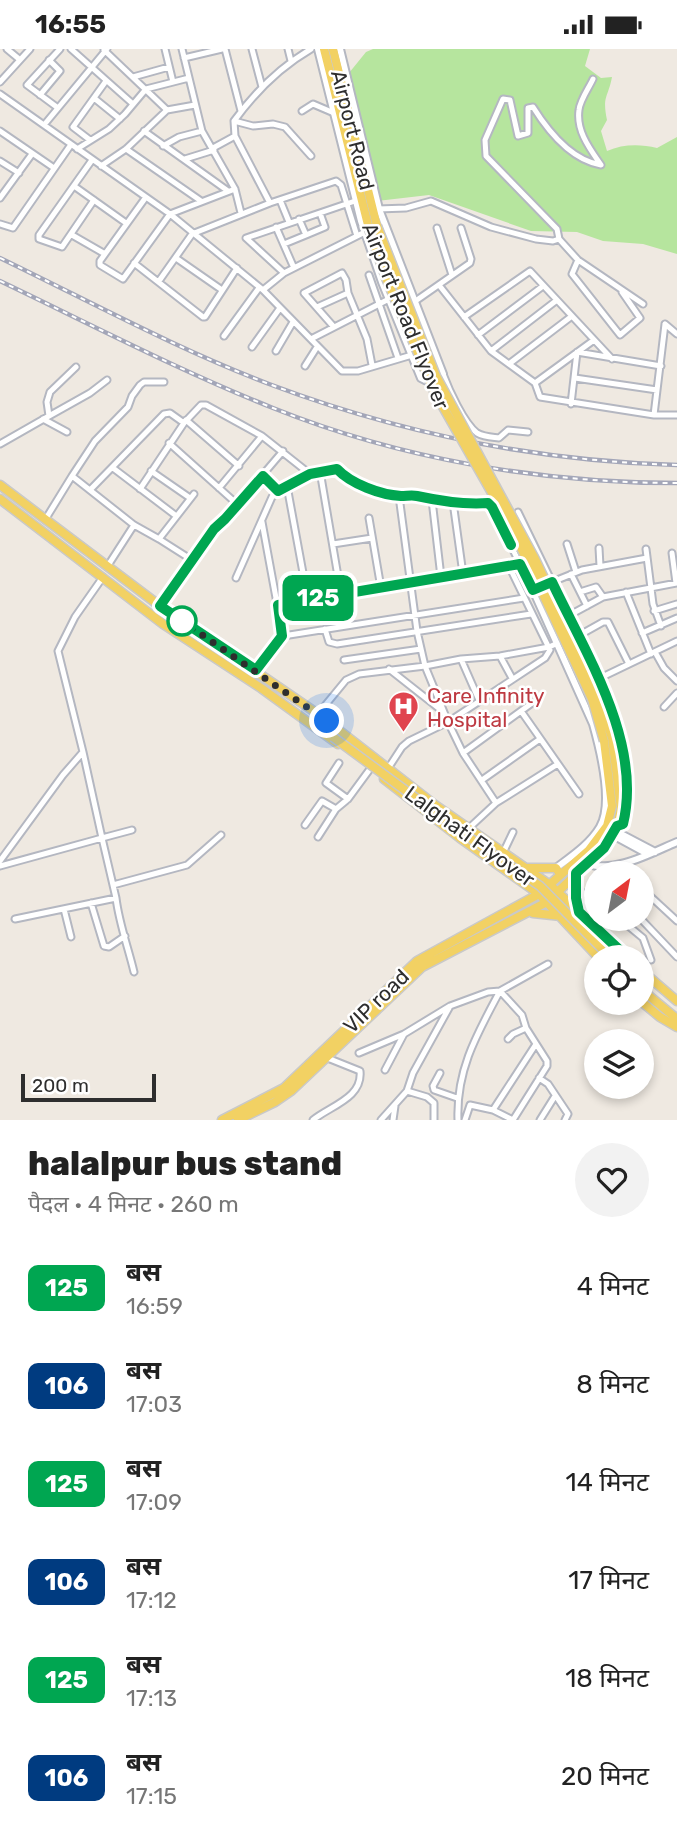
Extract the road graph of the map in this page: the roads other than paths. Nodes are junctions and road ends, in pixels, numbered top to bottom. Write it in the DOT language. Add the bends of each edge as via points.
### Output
graph roads {
  1 [pos="7,49"];
  2 [pos="30,49"];
  3 [pos="46,49"];
  4 [pos="60,49"];
  5 [pos="71,49"];
  6 [pos="165,49"];
  7 [pos="182,49"];
  8 [pos="224,49"];
  9 [pos="252,49"];
  10 [pos="288,49"];
  11 [pos="311,49"];
  12 [pos="318,49"];
  13 [pos="324,49"];
  14 [pos="333,49"];
  15 [pos="340,49"];
  16 [pos="105,50"];
  17 [pos="199,52"];
  18 [pos="51,58"];
  19 [pos="184,58"];
  20 [pos="19,59"];
  21 [pos="290,61"];
  22 [pos="169,67"];
  23 [pos="92,68"];
  24 [pos="133,77"];
  25 [pos="189,78"];
  26 [pos="593,79"];
  27 [pos="106,81"];
  28 [pos="0,82"];
  29 [pos="173,82"];
  30 [pos="262,87"];
  31 [pos="146,89"];
  32 [pos="0,94"];
  33 [pos="40,95"];
  34 [pos="94,98"];
  35 [pos="133,104"];
  36 [pos="195,105"];
  37 [pos="58,109"];
  38 [pos="167,110"];
  39 [pos="241,111"];
  40 [pos="302,111"];
  41 [pos="334,113"];
  42 [pos="120,119"];
  43 [pos="234,121"];
  44 [pos="44,125"];
  45 [pos="0,131"];
  46 [pos="144,131"];
  47 [pos="202,131"];
  48 [pos="235,136"];
  49 [pos="90,141"];
  50 [pos="344,145"];
  51 [pos="163,146"];
  52 [pos="74,148"];
  53 [pos="126,149"];
  54 [pos="214,149"];
  55 [pos="32,154"];
  56 [pos="311,156"];
  57 [pos="185,159"];
  58 [pos="92,160"];
  59 [pos="0,161"];
  60 [pos="101,166"];
  61 [pos="54,168"];
  62 [pos="19,173"];
  63 [pos="74,186"];
  64 [pos="231,190"];
  65 [pos="1,196"];
  66 [pos="146,197"];
  67 [pos="94,200"];
  68 [pos="280,200"];
  69 [pos="201,201"];
  70 [pos="355,201"];
  71 [pos="270,203"];
  72 [pos="346,204"];
  73 [pos="376,210"];
  74 [pos="242,213"];
  75 [pos="320,213"];
  76 [pos="170,214"];
  77 [pos="299,219"];
  78 [pos="289,222"];
  79 [pos="126,223"];
  80 [pos="0,224"];
  81 [pos="276,227"];
  82 [pos="437,228"];
  83 [pos="461,228"];
  84 [pos="370,229"];
  85 [pos="192,234"];
  86 [pos="72,235"];
  87 [pos="306,235"];
  88 [pos="357,236"];
  89 [pos="559,239"];
  90 [pos="284,244"];
  91 [pos="105,254"];
  92 [pos="176,258"];
  93 [pos="578,260"];
  94 [pos="134,263"];
  95 [pos="237,268"];
  96 [pos="294,268"];
  97 [pos="284,273"];
  98 [pos="369,275"];
  99 [pos="452,275"];
  100 [pos="159,281"];
  101 [pos="439,285"];
  102 [pos="543,286"];
  103 [pos="261,289"];
  104 [pos="620,289"];
  105 [pos="222,290"];
  106 [pos="348,293"];
  107 [pos="389,299"];
  108 [pos="557,300"];
  109 [pos="414,302"];
  110 [pos="378,304"];
  111 [pos="643,304"];
  112 [pos="317,307"];
  113 [pos="280,308"];
  114 [pos="356,314"];
  115 [pos="572,316"];
  116 [pos="464,317"];
  117 [pos="293,322"];
  118 [pos="333,326"];
  119 [pos="677,334"];
  120 [pos="478,335"];
  121 [pos="225,336"];
  122 [pos="311,339"];
  123 [pos="594,339"];
  124 [pos="252,347"];
  125 [pos="317,347"];
  126 [pos="276,351"];
  127 [pos="491,351"];
  128 [pos="576,352"];
  129 [pos="412,355"];
  130 [pos="398,358"];
  131 [pos="612,359"];
  132 [pos="509,364"];
  133 [pos="372,365"];
  134 [pos="305,366"];
  135 [pos="661,366"];
  136 [pos="76,367"];
  137 [pos="443,375"];
  138 [pos="575,378"];
  139 [pos="107,380"];
  140 [pos="164,382"];
  141 [pos="535,383"];
  142 [pos="657,390"];
  143 [pos="572,404"];
  144 [pos="654,415"];
  145 [pos="677,415"];
  146 [pos="46,418"];
  147 [pos="185,422"];
  148 [pos="67,432"];
  149 [pos="528,432"];
  150 [pos="262,436"];
  151 [pos="169,443"];
  152 [pos="0,444"];
  153 [pos="283,451"];
  154 [pos="239,466"];
  155 [pos="113,468"];
  156 [pos="151,471"];
  157 [pos="320,471"];
  158 [pos="310,474"];
  159 [pos="72,476"];
  160 [pos="263,476"];
  161 [pos="0,485"];
  162 [pos="287,486"];
  163 [pos="219,488"];
  164 [pos="140,489"];
  165 [pos="90,490"];
  166 [pos="278,491"];
  167 [pos="399,496"];
  168 [pos="0,499"];
  169 [pos="432,500"];
  170 [pos="453,502"];
  171 [pos="237,505"];
  172 [pos="518,512"];
  173 [pos="175,515"];
  174 [pos="369,518"];
  175 [pos="45,520"];
  176 [pos="262,521"];
  177 [pos="134,525"];
  178 [pos="372,538"];
  179 [pos="159,539"];
  180 [pos="332,544"];
  181 [pos="566,544"];
  182 [pos="599,548"];
  183 [pos="646,549"];
  184 [pos="672,553"];
  185 [pos="647,558"];
  186 [pos="192,560"];
  187 [pos="520,564"];
  188 [pos="509,566"];
  189 [pos="600,566"];
  190 [pos="107,567"];
  191 [pos="574,573"];
  192 [pos="463,574"];
  193 [pos="103,577"];
  194 [pos="441,577"];
  195 [pos="236,578"];
  196 [pos="411,582"];
  197 [pos="552,582"];
  198 [pos="677,583"];
  199 [pos="651,587"];
  200 [pos="381,588"];
  201 [pos="533,590"];
  202 [pos="580,592"];
  203 [pos="626,592"];
  204 [pos="341,594"];
  205 [pos="603,597"];
  206 [pos="524,598"];
  207 [pos="309,600"];
  208 [pos="677,604"];
  209 [pos="278,605"];
  210 [pos="160,606"];
  211 [pos="587,606"];
  212 [pos="654,611"];
  213 [pos="531,614"];
  214 [pos="415,615"];
  215 [pos="568,616"];
  216 [pos="677,618"];
  217 [pos="661,626"];
  218 [pos="325,629"];
  219 [pos="417,632"];
  220 [pos="642,633"];
  221 [pos="282,636"];
  222 [pos="578,636"];
  223 [pos="677,641"];
  224 [pos="558,643"];
  225 [pos="549,647"];
  226 [pos="421,649"];
  227 [pos="653,653"];
  228 [pos="500,656"];
  229 [pos="461,659"];
  230 [pos="344,660"];
  231 [pos="629,664"];
  232 [pos="425,666"];
  233 [pos="389,669"];
  234 [pos="256,670"];
  235 [pos="512,678"];
  236 [pos="598,680"];
  237 [pos="677,681"];
  238 [pos="677,693"];
  239 [pos="479,700"];
  240 [pos="532,703"];
  241 [pos="664,707"];
  242 [pos="443,711"];
  243 [pos="521,711"];
  244 [pos="318,714"];
  245 [pos="448,722"];
  246 [pos="319,729"];
  247 [pos="540,739"];
  248 [pos="605,743"];
  249 [pos="83,752"];
  250 [pos="463,753"];
  251 [pos="339,763"];
  252 [pos="558,764"];
  253 [pos="388,767"];
  254 [pos="370,769"];
  255 [pos="482,780"];
  256 [pos="579,794"];
  257 [pos="348,799"];
  258 [pos="496,803"];
  259 [pos="336,809"];
  260 [pos="305,825"];
  261 [pos="468,829"];
  262 [pos="132,830"];
  263 [pos="615,831"];
  264 [pos="513,832"];
  265 [pos="221,835"];
  266 [pos="318,837"];
  267 [pos="102,838"];
  268 [pos="677,842"];
  269 [pos="503,853"];
  270 [pos="651,853"];
  271 [pos="589,861"];
  272 [pos="627,861"];
  273 [pos="0,863"];
  274 [pos="584,866"];
  275 [pos="526,868"];
  276 [pos="558,871"];
  277 [pos="511,873"];
  278 [pos="576,873"];
  279 [pos="113,885"];
  280 [pos="550,885"];
  281 [pos="558,893"];
  282 [pos="575,893"];
  283 [pos="584,893"];
  284 [pos="539,894"];
  285 [pos="116,898"];
  286 [pos="654,899"];
  287 [pos="547,902"];
  288 [pos="92,903"];
  289 [pos="64,909"];
  290 [pos="509,912"];
  291 [pos="579,912"];
  292 [pos="527,913"];
  293 [pos="561,916"];
  294 [pos="15,919"];
  295 [pos="677,921"];
  296 [pos="635,931"];
  297 [pos="652,931"];
  298 [pos="125,936"];
  299 [pos="71,937"];
  300 [pos="587,945"];
  301 [pos="598,945"];
  302 [pos="614,945"];
  303 [pos="646,945"];
  304 [pos="677,957"];
  305 [pos="548,964"];
  306 [pos="134,972"];
  307 [pos="654,981"];
  308 [pos="500,991"];
  309 [pos="654,1000"];
  310 [pos="677,1001"];
  311 [pos="450,1006"];
  312 [pos="654,1011"];
  313 [pos="677,1019"];
  314 [pos="677,1027"];
  315 [pos="526,1028"];
  316 [pos="404,1034"];
  317 [pos="508,1039"];
  318 [pos="536,1044"];
  319 [pos="359,1053"];
  320 [pos="325,1057"];
  321 [pos="385,1070"];
  322 [pos="440,1073"];
  323 [pos="539,1078"];
  324 [pos="407,1091"];
  325 [pos="555,1096"];
  326 [pos="457,1098"];
  327 [pos="395,1104"];
  328 [pos="493,1110"];
  329 [pos="222,1120"];
  330 [pos="239,1120"];
  331 [pos="313,1120"];
  332 [pos="381,1120"];
  333 [pos="393,1120"];
  334 [pos="434,1120"];
  335 [pos="458,1120"];
  336 [pos="465,1120"];
  337 [pos="513,1120"];
  338 [pos="540,1120"];
  339 [pos="565,1120"];
  1 -- 20 [label="street"];
  2 -- 20 [label="street"];
  3 -- 18 [label="street"];
  4 -- 18 [label="street"];
  5 -- 23 [label="street"];
  6 -- 22 [label="street"];
  7 -- 19 [label="street"];
  8 -- 17 [label="street"];
  8 -- 39 [label="street"];
  9 -- 30 [label="street"];
  10 -- 21 [label="street"];
  11 -- 21 [label="street"];
  12 -- 41 [label="street"];
  13 -- 50 [label="main road, Airport Road Flyover"];
  14 -- 73 [label="main road, Airport Road"];
  15 -- 73 [label="street"];
  16 -- 23 [label="street"];
  16 -- 24 [label="street"];
  17 -- 19 [label="street"];
  18 -- 33 [label="street" via="60,71"];
  18 -- 33 [label="street" via="27,85"];
  19 -- 25 [label="street"];
  20 -- 28 [label="street"];
  21 -- 30 [label="street"];
  22 -- 24 [label="street"];
  22 -- 29 [label="street"];
  23 -- 27 [label="street"];
  23 -- 37 [label="street"];
  24 -- 31 [label="street"];
  25 -- 29 [label="street"];
  25 -- 36 [label="street"];
  26 -- 89 [label="street" via="579,109 581,130 601,165 588,163 549,132 533,107 528,108 528,133 517,136 510,100 503,99 485,139 486,156 550,221"];
  27 -- 34 [label="street"];
  27 -- 35 [label="street"];
  29 -- 31 [label="street"];
  30 -- 39 [label="street"];
  31 -- 35 [label="street"];
  31 -- 38 [label="street"];
  32 -- 44 [label="street"];
  33 -- 37 [label="street"];
  34 -- 42 [label="street"];
  34 -- 49 [label="street" via="73,127"];
  35 -- 42 [label="street"];
  36 -- 38 [label="street"];
  36 -- 47 [label="street"];
  37 -- 44 [label="street"];
  38 -- 46 [label="street"];
  39 -- 43 [label="street"];
  40 -- 41 [label="street" via="313,104"];
  41 -- 50 [label="street"];
  42 -- 49 [label="street"];
  43 -- 48 [label="street"];
  43 -- 56 [label="street" via="285,127"];
  44 -- 52 [label="street"];
  45 -- 55 [label="street"];
  46 -- 51 [label="street"];
  46 -- 53 [label="street"];
  47 -- 51 [label="street"];
  47 -- 54 [label="street"];
  48 -- 54 [label="street"];
  48 -- 71 [label="street"];
  49 -- 52 [label="street"];
  50 -- 70 [label="street"];
  50 -- 84 [label="main road, Airport Road Flyover"];
  51 -- 57 [label="street"];
  52 -- 58 [label="street"];
  52 -- 61 [label="street"];
  53 -- 60 [label="street"];
  53 -- 69 [label="street"];
  54 -- 57 [label="street"];
  54 -- 64 [label="street"];
  55 -- 61 [label="street"];
  55 -- 62 [label="street"];
  57 -- 64 [label="street"];
  58 -- 60 [label="street"];
  58 -- 63 [label="street"];
  59 -- 62 [label="street"];
  60 -- 66 [label="street"];
  61 -- 80 [label="street" via="13,228"];
  62 -- 65 [label="street"];
  63 -- 67 [label="street"];
  63 -- 86 [label="street" via="39,239 62,247"];
  64 -- 69 [label="street"];
  64 -- 74 [label="street"];
  66 -- 76 [label="street"];
  66 -- 79 [label="street"];
  67 -- 79 [label="street"];
  67 -- 86 [label="street"];
  68 -- 71 [label="street"];
  68 -- 72 [label="street" via="335,181 341,185"];
  68 -- 78 [label="street"];
  69 -- 76 [label="street"];
  70 -- 72 [label="street"];
  70 -- 84 [label="street"];
  71 -- 74 [label="street"];
  72 -- 75 [label="street"];
  72 -- 88 [label="street"];
  73 -- 84 [label="main road, Airport Road Flyover"];
  73 -- 89 [label="street" via="431,201 491,227 536,239"];
  73 -- 109 [label="street"];
  74 -- 85 [label="street"];
  75 -- 77 [label="street"];
  75 -- 87 [label="street" via="325,227"];
  76 -- 85 [label="street"];
  76 -- 94 [label="street"];
  77 -- 78 [label="street"];
  77 -- 87 [label="street"];
  78 -- 81 [label="street"];
  79 -- 91 [label="street"];
  81 -- 90 [label="street"];
  81 -- 97 [label="street" via="246,238"];
  82 -- 99 [label="street"];
  83 -- 99 [label="street" via="471,261"];
  84 -- 88 [label="street"];
  84 -- 107 [label="street"];
  84 -- 248 [label="main road, Airport Road Flyover, bridge" via="431,385 526,558 592,699"];
  85 -- 92 [label="street"];
  85 -- 95 [label="street"];
  86 -- 91 [label="street"];
  87 -- 90 [label="street"];
  88 -- 96 [label="street"];
  89 -- 93 [label="street"];
  90 -- 96 [label="street"];
  91 -- 94 [label="street" via="100,265 123,279"];
  92 -- 100 [label="street"];
  92 -- 105 [label="street"];
  93 -- 104 [label="street"];
  93 -- 104 [label="street" via="572,274 620,335 640,318"];
  94 -- 100 [label="street"];
  95 -- 103 [label="street"];
  95 -- 105 [label="street"];
  96 -- 97 [label="street"];
  97 -- 103 [label="street"];
  98 -- 110 [label="street"];
  99 -- 101 [label="street"];
  100 -- 105 [label="street" via="203,317"];
  101 -- 109 [label="street"];
  101 -- 116 [label="street"];
  102 -- 108 [label="street"];
  102 -- 116 [label="street" via="530,271"];
  102 -- 120 [label="street"];
  103 -- 113 [label="street"];
  103 -- 121 [label="street"];
  104 -- 111 [label="street"];
  106 -- 112 [label="street"];
  106 -- 112 [label="street" via="342,272 304,293"];
  106 -- 114 [label="street"];
  107 -- 110 [label="street"];
  107 -- 129 [label="street"];
  108 -- 115 [label="street"];
  108 -- 127 [label="street"];
  109 -- 137 [label="street"];
  110 -- 114 [label="street"];
  110 -- 130 [label="street"];
  112 -- 118 [label="street"];
  113 -- 117 [label="street"];
  113 -- 124 [label="street"];
  114 -- 118 [label="street"];
  114 -- 133 [label="street"];
  115 -- 123 [label="street"];
  115 -- 132 [label="street"];
  116 -- 120 [label="street"];
  117 -- 122 [label="street"];
  117 -- 126 [label="street"];
  118 -- 122 [label="street"];
  119 -- 135 [label="street" via="665,324"];
  120 -- 127 [label="street"];
  122 -- 125 [label="street"];
  123 -- 128 [label="street"];
  123 -- 131 [label="street"];
  125 -- 133 [label="street" via="342,371"];
  125 -- 134 [label="street"];
  127 -- 132 [label="street"];
  128 -- 131 [label="street"];
  128 -- 138 [label="street"];
  128 -- 141 [label="street"];
  129 -- 130 [label="street"];
  129 -- 137 [label="street" via="423,380"];
  130 -- 133 [label="street"];
  131 -- 135 [label="street"];
  132 -- 141 [label="street"];
  135 -- 142 [label="street"];
  136 -- 146 [label="street" via="50,393"];
  137 -- 149 [label="street" via="476,432 499,438 509,430"];
  138 -- 142 [label="street"];
  138 -- 143 [label="street"];
  139 -- 146 [label="street"];
  140 -- 159 [label="street" via="140,385 128,407 95,441"];
  141 -- 143 [label="street" via="540,397"];
  142 -- 144 [label="street"];
  143 -- 144 [label="street"];
  144 -- 145 [label="street"];
  146 -- 148 [label="street"];
  146 -- 152 [label="street"];
  147 -- 150 [label="street" via="206,405"];
  147 -- 151 [label="street"];
  147 -- 154 [label="street"];
  147 -- 155 [label="street" via="164,414"];
  150 -- 153 [label="street"];
  150 -- 154 [label="street"];
  151 -- 156 [label="street"];
  151 -- 163 [label="street"];
  153 -- 158 [label="street"];
  153 -- 160 [label="street"];
  154 -- 163 [label="street"];
  155 -- 164 [label="street"];
  155 -- 165 [label="street"];
  156 -- 164 [label="street"];
  156 -- 173 [label="street" via="192,496"];
  157 -- 158 [label="street"];
  157 -- 167 [label="street" via="337,469 344,477"];
  157 -- 180 [label="street"];
  158 -- 162 [label="street"];
  159 -- 165 [label="street"];
  159 -- 175 [label="street"];
  160 -- 166 [label="street"];
  160 -- 171 [label="street"];
  161 -- 175 [label="main road"];
  162 -- 166 [label="street"];
  162 -- 207 [label="street"];
  163 -- 171 [label="street"];
  164 -- 173 [label="street"];
  165 -- 177 [label="street"];
  166 -- 176 [label="street"];
  167 -- 169 [label="street"];
  167 -- 196 [label="street"];
  168 -- 193 [label="main road"];
  169 -- 170 [label="street"];
  169 -- 194 [label="street"];
  170 -- 187 [label="street" via="488,503"];
  170 -- 192 [label="street"];
  171 -- 186 [label="street"];
  172 -- 197 [label="street"];
  173 -- 179 [label="street"];
  174 -- 178 [label="street"];
  175 -- 190 [label="main road"];
  176 -- 195 [label="street"];
  176 -- 209 [label="street"];
  177 -- 179 [label="street"];
  177 -- 190 [label="street"];
  178 -- 180 [label="street"];
  178 -- 200 [label="street"];
  179 -- 186 [label="street"];
  180 -- 204 [label="street"];
  181 -- 191 [label="street"];
  182 -- 189 [label="street"];
  183 -- 185 [label="street"];
  184 -- 198 [label="street"];
  185 -- 189 [label="street"];
  185 -- 199 [label="street"];
  186 -- 210 [label="street"];
  187 -- 188 [label="street"];
  187 -- 201 [label="street"];
  188 -- 192 [label="street"];
  188 -- 206 [label="street"];
  189 -- 191 [label="street"];
  190 -- 210 [label="main road"];
  191 -- 197 [label="street"];
  191 -- 202 [label="street"];
  192 -- 194 [label="street"];
  193 -- 246 [label="main road" via="163,624"];
  193 -- 249 [label="street" via="58,651"];
  194 -- 196 [label="street"];
  196 -- 200 [label="street"];
  196 -- 214 [label="street"];
  197 -- 201 [label="street"];
  197 -- 215 [label="street"];
  198 -- 199 [label="street"];
  199 -- 203 [label="street"];
  199 -- 212 [label="street"];
  200 -- 204 [label="street"];
  201 -- 224 [label="street"];
  202 -- 205 [label="street" via="596,587"];
  202 -- 211 [label="street"];
  203 -- 205 [label="street"];
  203 -- 220 [label="street"];
  204 -- 207 [label="street"];
  205 -- 211 [label="street"];
  206 -- 213 [label="street"];
  206 -- 214 [label="street"];
  207 -- 209 [label="street"];
  208 -- 212 [label="street"];
  209 -- 221 [label="street"];
  210 -- 234 [label="main road"];
  211 -- 215 [label="street"];
  212 -- 217 [label="street"];
  213 -- 219 [label="street"];
  213 -- 225 [label="street"];
  214 -- 218 [label="street"];
  214 -- 219 [label="street"];
  215 -- 222 [label="street"];
  216 -- 217 [label="street"];
  217 -- 220 [label="street"];
  218 -- 219 [label="street" via="329,642 337,644"];
  218 -- 221 [label="street"];
  219 -- 226 [label="street"];
  220 -- 227 [label="street"];
  221 -- 234 [label="street"];
  222 -- 231 [label="street" via="608,622"];
  222 -- 236 [label="street"];
  223 -- 227 [label="street"];
  224 -- 225 [label="street"];
  224 -- 248 [label="street"];
  225 -- 228 [label="street"];
  225 -- 235 [label="street" via="545,658"];
  226 -- 230 [label="street"];
  226 -- 232 [label="street"];
  227 -- 231 [label="street"];
  227 -- 237 [label="street"];
  228 -- 229 [label="street"];
  228 -- 235 [label="street"];
  229 -- 232 [label="street"];
  229 -- 239 [label="street"];
  231 -- 236 [label="street"];
  232 -- 233 [label="street"];
  232 -- 242 [label="street"];
  233 -- 242 [label="street"];
  233 -- 244 [label="street" via="352,676"];
  234 -- 244 [label="main road"];
  235 -- 239 [label="street"];
  236 -- 263 [label="street" via="616,722 624,766 627,808 623,824"];
  238 -- 241 [label="street"];
  239 -- 245 [label="street"];
  240 -- 243 [label="street"];
  242 -- 245 [label="street"];
  243 -- 247 [label="street"];
  243 -- 250 [label="street"];
  244 -- 253 [label="main road"];
  245 -- 250 [label="street"];
  245 -- 253 [label="street" via="406,743"];
  246 -- 254 [label="main road"];
  246 -- 301 [label="main road, Lalghati Flyover, bridge" via="540,886"];
  247 -- 252 [label="street"];
  247 -- 255 [label="street"];
  248 -- 263 [label="main road, Airport Road Flyover" via="621,796"];
  248 -- 276 [label="main road, VIP road" via="612,796 610,819 597,842"];
  249 -- 267 [label="street"];
  249 -- 273 [label="street"];
  250 -- 255 [label="street"];
  251 -- 257 [label="street" via="326,783"];
  252 -- 256 [label="street"];
  252 -- 258 [label="street"];
  253 -- 261 [label="main road"];
  254 -- 257 [label="street"];
  254 -- 277 [label="main road"];
  255 -- 258 [label="street"];
  257 -- 259 [label="street"];
  258 -- 261 [label="street"];
  259 -- 260 [label="street" via="323,801"];
  259 -- 266 [label="street"];
  261 -- 269 [label="main road"];
  262 -- 267 [label="street"];
  263 -- 270 [label="street"];
  263 -- 271 [label="main road, VIP road"];
  264 -- 269 [label="street"];
  265 -- 279 [label="street" via="187,865"];
  267 -- 273 [label="street"];
  267 -- 279 [label="street"];
  268 -- 270 [label="street"];
  269 -- 275 [label="main road"];
  270 -- 272 [label="street"];
  274 -- 278 [label="main road, VIP road"];
  275 -- 276 [label="main road"];
  275 -- 280 [label="main road"];
  276 -- 280 [label="main road, VIP road"];
  277 -- 284 [label="main road"];
  277 -- 290 [label="main road" via="527,896"];
  278 -- 281 [label="main road, VIP road"];
  278 -- 282 [label="main road"];
  279 -- 285 [label="street"];
  280 -- 281 [label="main road"];
  280 -- 284 [label="main road, VIP road"];
  281 -- 287 [label="main road, VIP road"];
  281 -- 291 [label="main road"];
  282 -- 283 [label="street"];
  282 -- 291 [label="main road"];
  284 -- 287 [label="main road"];
  284 -- 290 [label="main road, VIP road"];
  285 -- 288 [label="street"];
  285 -- 298 [label="street"];
  286 -- 295 [label="street"];
  287 -- 292 [label="main road, VIP road"];
  287 -- 293 [label="main road"];
  288 -- 289 [label="street"];
  288 -- 298 [label="street" via="104,946"];
  289 -- 294 [label="street"];
  289 -- 299 [label="street"];
  290 -- 329 [label="main road, VIP road" via="417,961 284,1088"];
  291 -- 302 [label="main road"];
  292 -- 293 [label="main road"];
  292 -- 320 [label="main road, VIP road" via="422,967"];
  293 -- 300 [label="main road"];
  296 -- 303 [label="street"];
  297 -- 304 [label="street"];
  298 -- 306 [label="street"];
  305 -- 308 [label="street"];
  307 -- 310 [label="main road"];
  308 -- 311 [label="street"];
  308 -- 315 [label="street" via="522,1015"];
  308 -- 326 [label="street" via="477,1033"];
  309 -- 313 [label="main road"];
  311 -- 316 [label="street"];
  311 -- 324 [label="street"];
  312 -- 314 [label="main road"];
  315 -- 317 [label="street"];
  315 -- 318 [label="street"];
  316 -- 319 [label="street"];
  316 -- 321 [label="street"];
  318 -- 323 [label="street" via="547,1061"];
  318 -- 328 [label="street"];
  320 -- 330 [label="main road, VIP road" via="275,1102"];
  320 -- 331 [label="street" via="360,1072 361,1079 356,1092"];
  322 -- 326 [label="street" via="434,1090"];
  323 -- 325 [label="street"];
  323 -- 337 [label="street"];
  324 -- 327 [label="street"];
  324 -- 334 [label="street" via="434,1103"];
  325 -- 338 [label="street"];
  325 -- 339 [label="street" via="568,1114"];
  326 -- 335 [label="street"];
  327 -- 332 [label="street"];
  327 -- 333 [label="street"];
  328 -- 336 [label="street" via="470,1105"];
  328 -- 337 [label="street"];
}
